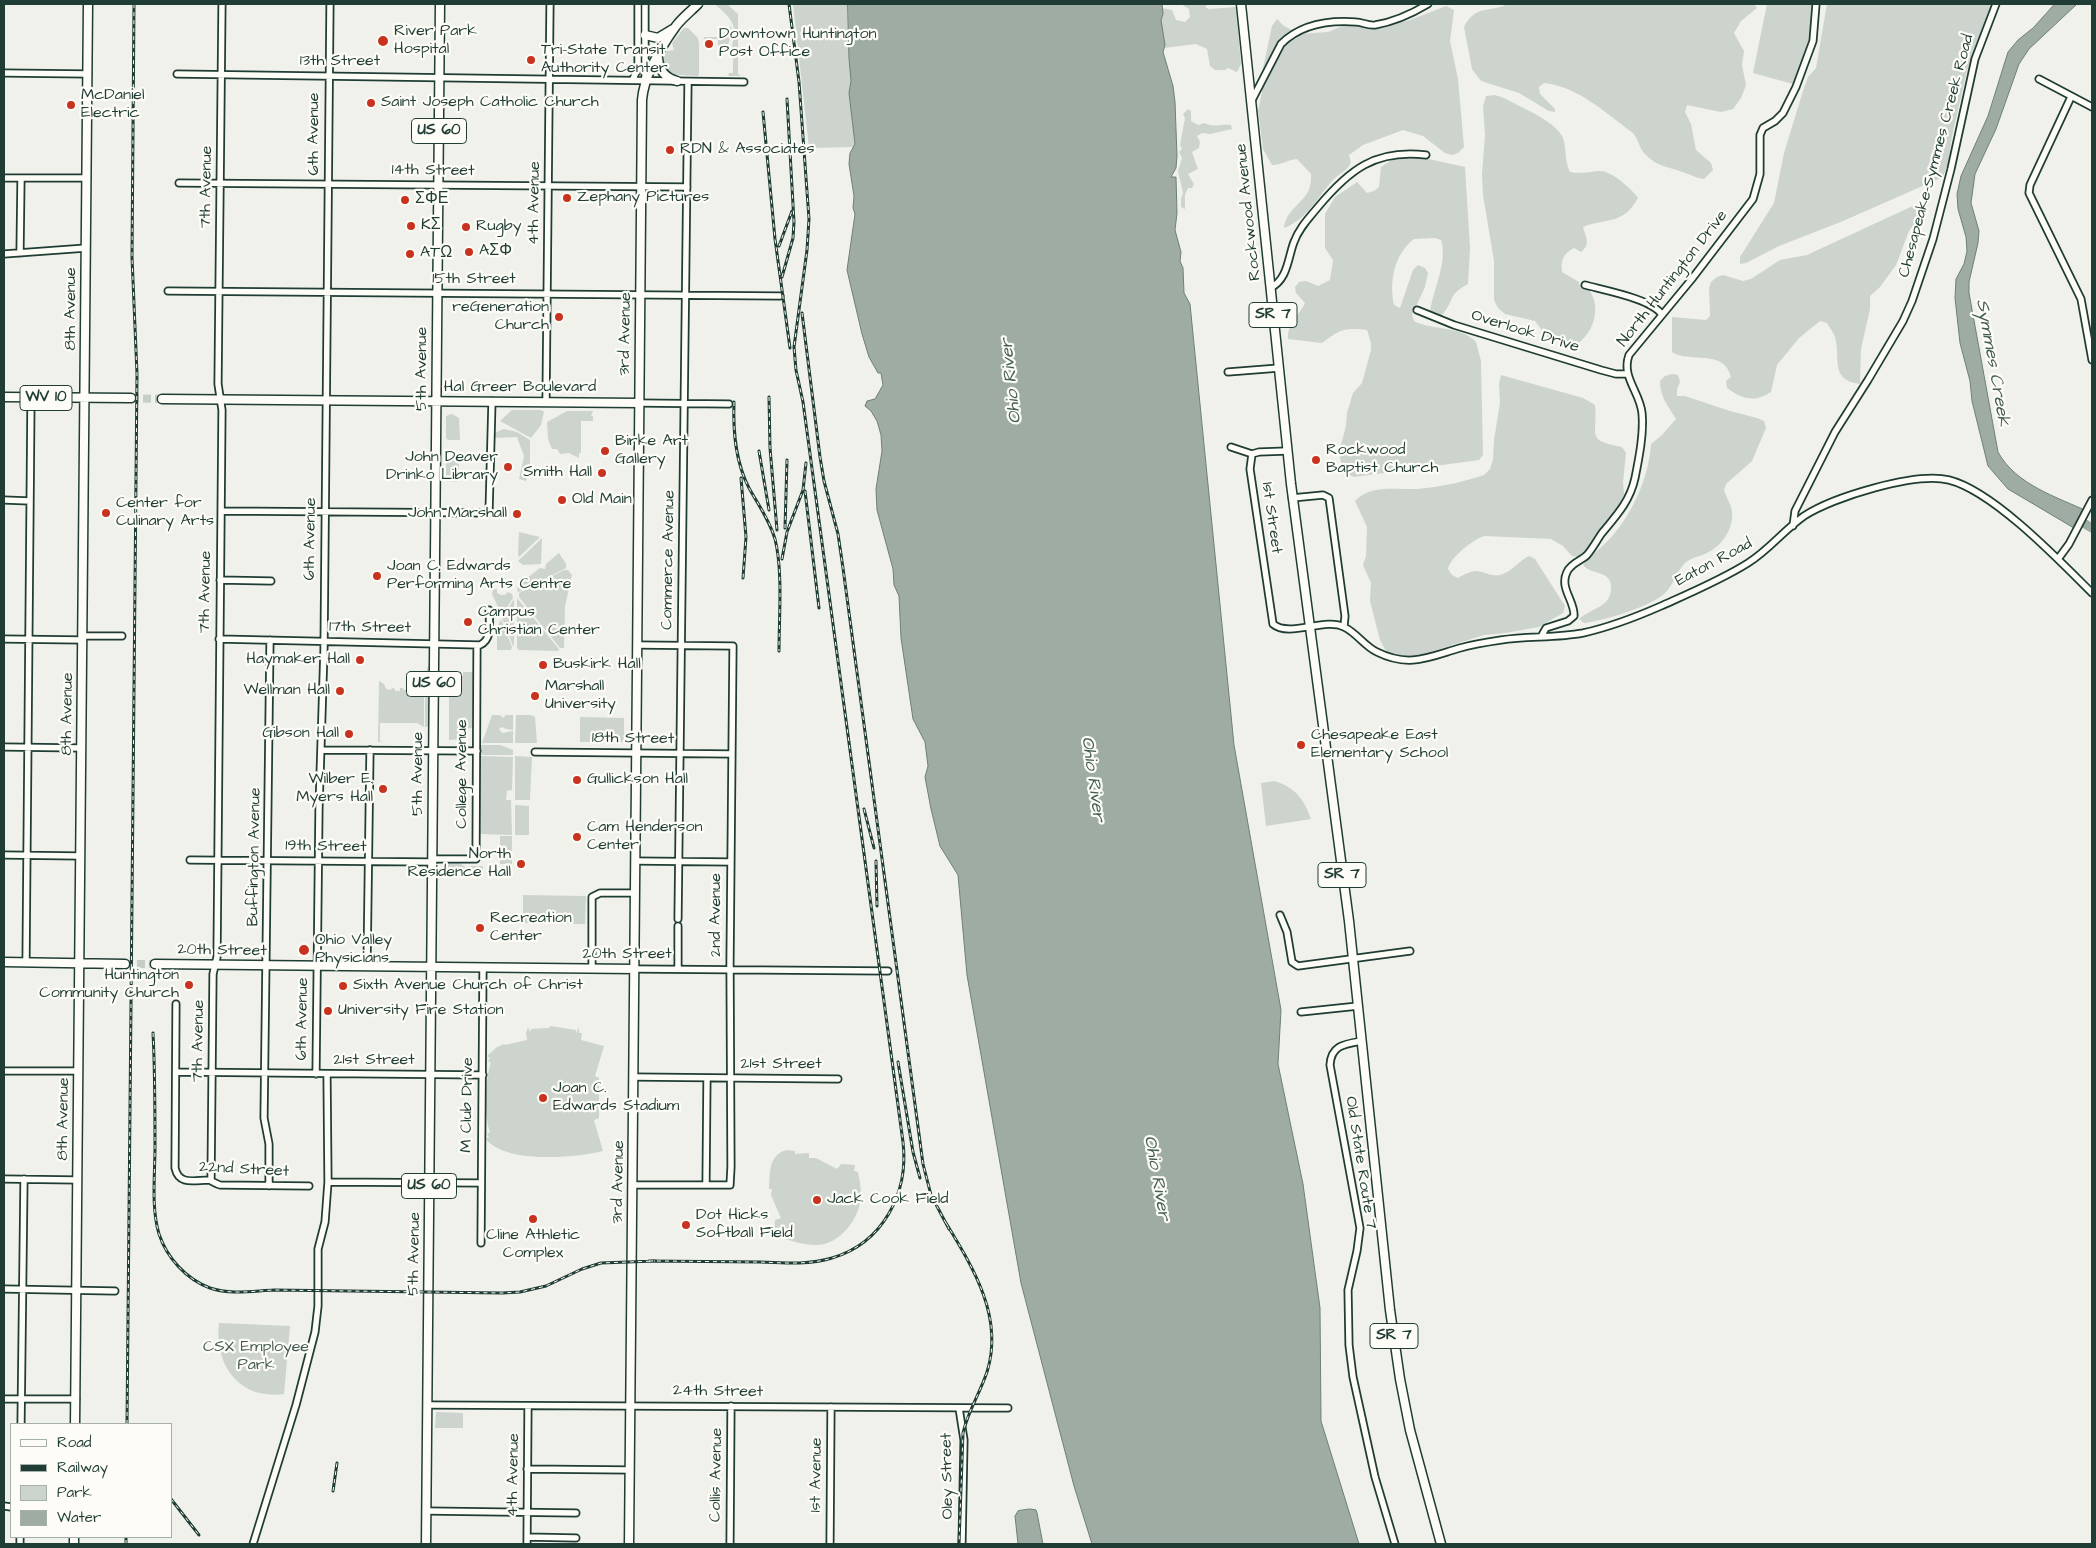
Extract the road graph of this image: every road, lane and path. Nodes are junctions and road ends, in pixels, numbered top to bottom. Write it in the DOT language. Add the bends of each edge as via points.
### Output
graph roads {
  1 [pos="88,4"];
  2 [pos="222,4"];
  3 [pos="330,4"];
  4 [pos="440,4"];
  5 [pos="550,4"];
  6 [pos="638,4"];
  7 [pos="645,4"];
  8 [pos="698,4"];
  9 [pos="1241,4"];
  10 [pos="1428,4"];
  11 [pos="1816,4"];
  12 [pos="1996,4"];
  13 [pos="676,26"];
  14 [pos="644,35"];
  15 [pos="658,58"];
  16 [pos="4,73"];
  17 [pos="88,74"];
  18 [pos="177,74"];
  19 [pos="222,75"];
  20 [pos="330,76"];
  21 [pos="440,77"];
  22 [pos="550,78"];
  23 [pos="632,79"];
  24 [pos="2039,79"];
  25 [pos="645,81"];
  26 [pos="677,82"];
  27 [pos="688,82"];
  28 [pos="744,82"];
  29 [pos="2071,96"];
  30 [pos="1250,102"];
  31 [pos="2092,107"];
  32 [pos="1426,155"];
  33 [pos="4,178"];
  34 [pos="21,178"];
  35 [pos="87,178"];
  36 [pos="180,183"];
  37 [pos="221,183"];
  38 [pos="329,184"];
  39 [pos="439,185"];
  40 [pos="549,186"];
  41 [pos="642,187"];
  42 [pos="687,187"];
  43 [pos="86,248"];
  44 [pos="20,253"];
  45 [pos="4,254"];
  46 [pos="1585,285"];
  47 [pos="1270,288"];
  48 [pos="168,290"];
  49 [pos="220,291"];
  50 [pos="327,292"];
  51 [pos="438,293"];
  52 [pos="548,294"];
  53 [pos="641,295"];
  54 [pos="685,295"];
  55 [pos="780,296"];
  56 [pos="1417,310"];
  57 [pos="1662,315"];
  58 [pos="2092,360"];
  59 [pos="1279,368"];
  60 [pos="1228,372"];
  61 [pos="1627,374"];
  62 [pos="4,397"];
  63 [pos="31,398"];
  64 [pos="85,398"];
  65 [pos="131,398"];
  66 [pos="162,399"];
  67 [pos="220,399"];
  68 [pos="326,400"];
  69 [pos="437,401"];
  70 [pos="492,401"];
  71 [pos="546,402"];
  72 [pos="639,403"];
  73 [pos="684,403"];
  74 [pos="729,404"];
  75 [pos="1231,447"];
  76 [pos="1287,451"];
  77 [pos="1252,454"];
  78 [pos="1292,498"];
  79 [pos="4,500"];
  80 [pos="2092,500"];
  81 [pos="30,501"];
  82 [pos="221,511"];
  83 [pos="325,512"];
  84 [pos="436,513"];
  85 [pos="1792,526"];
  86 [pos="2058,559"];
  87 [pos="220,580"];
  88 [pos="271,581"];
  89 [pos="2092,593"];
  90 [pos="489,610"];
  91 [pos="1309,626"];
  92 [pos="1344,626"];
  93 [pos="1542,635"];
  94 [pos="122,636"];
  95 [pos="82,638"];
  96 [pos="4,639"];
  97 [pos="28,639"];
  98 [pos="220,639"];
  99 [pos="270,641"];
  100 [pos="324,641"];
  101 [pos="434,643"];
  102 [pos="478,645"];
  103 [pos="681,645"];
  104 [pos="637,646"];
  105 [pos="4,747"];
  106 [pos="28,747"];
  107 [pos="81,748"];
  108 [pos="321,750"];
  109 [pos="370,750"];
  110 [pos="434,751"];
  111 [pos="477,751"];
  112 [pos="535,752"];
  113 [pos="636,753"];
  114 [pos="679,754"];
  115 [pos="732,754"];
  116 [pos="4,855"];
  117 [pos="26,855"];
  118 [pos="80,856"];
  119 [pos="190,860"];
  120 [pos="218,860"];
  121 [pos="432,860"];
  122 [pos="636,860"];
  123 [pos="268,861"];
  124 [pos="318,861"];
  125 [pos="679,861"];
  126 [pos="368,862"];
  127 [pos="731,862"];
  128 [pos="635,893"];
  129 [pos="1280,915"];
  130 [pos="1410,951"];
  131 [pos="1353,959"];
  132 [pos="4,962"];
  133 [pos="26,962"];
  134 [pos="79,963"];
  135 [pos="125,964"];
  136 [pos="156,964"];
  137 [pos="215,965"];
  138 [pos="268,965"];
  139 [pos="318,966"];
  140 [pos="367,966"];
  141 [pos="432,967"];
  142 [pos="483,967"];
  143 [pos="592,968"];
  144 [pos="635,969"];
  145 [pos="678,969"];
  146 [pos="730,970"];
  147 [pos="888,971"];
  148 [pos="176,1004"];
  149 [pos="1358,1006"];
  150 [pos="1301,1012"];
  151 [pos="1362,1041"];
  152 [pos="4,1071"];
  153 [pos="78,1072"];
  154 [pos="176,1072"];
  155 [pos="212,1073"];
  156 [pos="265,1074"];
  157 [pos="316,1074"];
  158 [pos="327,1075"];
  159 [pos="430,1075"];
  160 [pos="483,1075"];
  161 [pos="633,1077"];
  162 [pos="707,1078"];
  163 [pos="731,1079"];
  164 [pos="838,1079"];
  165 [pos="4,1179"];
  166 [pos="24,1179"];
  167 [pos="77,1180"];
  168 [pos="211,1180"];
  169 [pos="328,1182"];
  170 [pos="430,1183"];
  171 [pos="482,1183"];
  172 [pos="632,1185"];
  173 [pos="706,1185"];
  174 [pos="269,1186"];
  175 [pos="309,1186"];
  176 [pos="481,1243"];
  177 [pos="4,1289"];
  178 [pos="23,1289"];
  179 [pos="76,1290"];
  180 [pos="115,1291"];
  181 [pos="4,1399"];
  182 [pos="22,1399"];
  183 [pos="76,1399"];
  184 [pos="428,1405"];
  185 [pos="528,1406"];
  186 [pos="631,1406"];
  187 [pos="731,1406"];
  188 [pos="831,1407"];
  189 [pos="960,1408"];
  190 [pos="1008,1408"];
  191 [pos="21,1423"];
  192 [pos="76,1423"];
  193 [pos="527,1469"];
  194 [pos="630,1470"];
  195 [pos="427,1511"];
  196 [pos="527,1512"];
  197 [pos="576,1513"];
  198 [pos="527,1537"];
  199 [pos="576,1538"];
  200 [pos="253,1544"];
  201 [pos="426,1544"];
  202 [pos="526,1544"];
  203 [pos="629,1544"];
  204 [pos="730,1544"];
  205 [pos="830,1544"];
  206 [pos="962,1544"];
  207 [pos="1394,1544"];
  208 [pos="1441,1544"];
  1 -- 17 [label="main road, 8th Avenue"];
  2 -- 19 [label="street, 7th Avenue"];
  3 -- 20 [label="street, 6th Avenue"];
  4 -- 21 [label="main road, 5th Avenue / US 60"];
  5 -- 22 [label="street, 4th Avenue"];
  6 -- 23 [label="street" via="638,68"];
  7 -- 14 [label="street, 3rd Avenue"];
  8 -- 13 [label="main road"];
  9 -- 30 [label="main road, Rockwood Avenue / SR 7"];
  10 -- 30 [label="street" via="1374,25 1318,23 1287,37 1277,49"];
  11 -- 57 [label="street, North Huntington Drive" via="1814,41 1796,87 1783,113 1763,128 1760,135 1760,174 1753,199"];
  12 -- 85 [label="street, Chesapeake-Symmes Creek Road" via="1975,59 1933,239 1912,301 1868,380 1834,432 1795,511"];
  13 -- 14 [label="main road" via="658,38"];
  13 -- 15 [label="main road"];
  14 -- 25 [label="street, 3rd Avenue"];
  15 -- 25 [label="main road"];
  15 -- 26 [label="main road" via="662,72"];
  16 -- 17 [label="street"];
  17 -- 35 [label="main road, 8th Avenue"];
  18 -- 19 [label="street, 13th Street"];
  19 -- 20 [label="street, 13th Street"];
  19 -- 37 [label="street, 7th Avenue"];
  20 -- 21 [label="street, 13th Street"];
  20 -- 38 [label="street, 6th Avenue"];
  21 -- 22 [label="street, 13th Street"];
  21 -- 39 [label="main road, 5th Avenue / US 60"];
  22 -- 23 [label="street, 13th Street"];
  22 -- 40 [label="street, 4th Avenue"];
  23 -- 25 [label="street, 13th Street"];
  24 -- 29 [label="street"];
  25 -- 26 [label="street, 13th Street"];
  25 -- 41 [label="main road, 3rd Avenue" via="641,111"];
  26 -- 27 [label="street, 13th Street"];
  27 -- 28 [label="street, 13th Street"];
  27 -- 42 [label="street, Commerce Avenue"];
  29 -- 31 [label="street"];
  29 -- 58 [label="street" via="2029,193 2081,299"];
  30 -- 47 [label="main road, Rockwood Avenue / SR 7"];
  32 -- 47 [label="street" via="1411,153 1383,157 1349,174 1332,189 1298,233 1286,270"];
  33 -- 34 [label="street"];
  34 -- 35 [label="street"];
  34 -- 44 [label="street"];
  35 -- 43 [label="main road, 8th Avenue"];
  36 -- 37 [label="street, 14th Street"];
  37 -- 38 [label="street, 14th Street"];
  37 -- 49 [label="street, 7th Avenue"];
  38 -- 39 [label="street, 14th Street"];
  38 -- 50 [label="street, 6th Avenue"];
  39 -- 40 [label="street, 14th Street"];
  39 -- 51 [label="main road, 5th Avenue / US 60"];
  40 -- 41 [label="street, 14th Street"];
  40 -- 52 [label="street, 4th Avenue"];
  41 -- 42 [label="street, 14th Street"];
  41 -- 53 [label="main road, 3rd Avenue"];
  42 -- 54 [label="street, Commerce Avenue"];
  43 -- 44 [label="street"];
  43 -- 64 [label="main road, 8th Avenue"];
  44 -- 45 [label="street"];
  46 -- 57 [label="street" via="1636,300"];
  47 -- 59 [label="main road, Rockwood Avenue / SR 7"];
  48 -- 49 [label="street, 15th Street"];
  49 -- 50 [label="street, 15th Street"];
  49 -- 67 [label="street, 7th Avenue"];
  50 -- 51 [label="street, 15th Street"];
  50 -- 68 [label="street, 6th Avenue"];
  51 -- 52 [label="street, 15th Street"];
  51 -- 69 [label="main road, 5th Avenue / US 60"];
  52 -- 53 [label="street, 15th Street"];
  52 -- 71 [label="street, 4th Avenue"];
  53 -- 54 [label="street, 15th Street"];
  53 -- 72 [label="main road, 3rd Avenue"];
  54 -- 55 [label="street, 15th Street"];
  54 -- 73 [label="street, Commerce Avenue"];
  56 -- 61 [label="street, Overlook Drive" via="1454,325 1616,374"];
  57 -- 61 [label="street, North Huntington Drive" via="1632,350 1627,361"];
  59 -- 60 [label="street"];
  59 -- 76 [label="main road, Rockwood Avenue / SR 7"];
  61 -- 93 [label="street, North Huntington Drive" via="1642,414 1633,486 1618,516 1586,556 1567,572 1566,587 1574,616 1546,628"];
  62 -- 63 [label="main road, WV 10"];
  63 -- 64 [label="main road, WV 10"];
  63 -- 81 [label="street"];
  64 -- 65 [label="main road, WV 10"];
  64 -- 95 [label="main road, 8th Avenue"];
  66 -- 67 [label="main road, Hal Greer Boulevard"];
  67 -- 68 [label="main road, Hal Greer Boulevard"];
  67 -- 82 [label="street, 7th Avenue"];
  68 -- 69 [label="main road, Hal Greer Boulevard"];
  68 -- 83 [label="street, 6th Avenue"];
  69 -- 70 [label="main road, Hal Greer Boulevard"];
  69 -- 84 [label="main road, 5th Avenue / US 60"];
  70 -- 71 [label="main road, Hal Greer Boulevard"];
  70 -- 84 [label="street" via="490,513"];
  71 -- 72 [label="main road, Hal Greer Boulevard"];
  72 -- 73 [label="street, Hal Greer Boulevard"];
  72 -- 104 [label="main road, 3rd Avenue"];
  73 -- 74 [label="street, Hal Greer Boulevard"];
  73 -- 103 [label="street, Commerce Avenue"];
  75 -- 77 [label="street"];
  76 -- 77 [label="street"];
  76 -- 78 [label="main road, Rockwood Avenue / SR 7"];
  77 -- 91 [label="street, 1st Street" via="1250,469 1271,620 1276,628"];
  78 -- 91 [label="main road, Rockwood Avenue / SR 7"];
  78 -- 92 [label="street" via="1323,495 1329,498"];
  79 -- 81 [label="street"];
  80 -- 86 [label="street"];
  81 -- 97 [label="street"];
  82 -- 83 [label="street"];
  82 -- 87 [label="street, 7th Avenue"];
  83 -- 84 [label="street"];
  83 -- 100 [label="street, 6th Avenue"];
  84 -- 101 [label="main road, 5th Avenue / US 60"];
  85 -- 86 [label="street, Eaton Road" via="1819,508 1875,488 1945,479 1988,499"];
  85 -- 93 [label="street, Eaton Road" via="1747,564 1662,605 1583,633"];
  86 -- 89 [label="street, Eaton Road"];
  87 -- 88 [label="street"];
  87 -- 98 [label="street, 7th Avenue"];
  90 -- 102 [label="street" via="488,638"];
  91 -- 92 [label="street"];
  91 -- 131 [label="main road, SR 7"];
  92 -- 93 [label="street, Eaton Road" via="1375,651 1402,661 1433,657 1485,642"];
  94 -- 95 [label="street"];
  95 -- 97 [label="street"];
  95 -- 107 [label="main road, 8th Avenue"];
  96 -- 97 [label="street"];
  97 -- 106 [label="street"];
  98 -- 99 [label="street, 17th Street"];
  98 -- 120 [label="street, 7th Avenue"];
  99 -- 100 [label="street, 17th Street"];
  99 -- 123 [label="street, Buffington Avenue"];
  100 -- 101 [label="street, 17th Street"];
  100 -- 108 [label="street, 6th Avenue"];
  101 -- 102 [label="street, 17th Street"];
  101 -- 110 [label="main road, 5th Avenue / US 60"];
  102 -- 111 [label="street, College Avenue"];
  103 -- 104 [label="street"];
  103 -- 114 [label="street, Commerce Avenue"];
  103 -- 115 [label="street, 2nd Avenue" via="733,646"];
  104 -- 113 [label="main road, 3rd Avenue"];
  105 -- 106 [label="street"];
  106 -- 107 [label="street"];
  106 -- 117 [label="street"];
  107 -- 118 [label="main road, 8th Avenue"];
  108 -- 109 [label="street"];
  108 -- 124 [label="street, 6th Avenue"];
  109 -- 110 [label="street"];
  109 -- 126 [label="street"];
  110 -- 111 [label="street"];
  110 -- 121 [label="main road, 5th Avenue / US 60"];
  111 -- 121 [label="street, College Avenue" via="476,859"];
  112 -- 113 [label="street, 18th Street"];
  113 -- 114 [label="street, 18th Street"];
  113 -- 122 [label="main road, 3rd Avenue"];
  114 -- 115 [label="street, 18th Street"];
  114 -- 125 [label="street, Commerce Avenue"];
  115 -- 127 [label="street, 2nd Avenue"];
  116 -- 117 [label="street"];
  117 -- 118 [label="street"];
  117 -- 133 [label="street"];
  118 -- 134 [label="main road, 8th Avenue"];
  119 -- 120 [label="street, 19th Street"];
  120 -- 123 [label="street, 19th Street"];
  120 -- 137 [label="street, 7th Avenue"];
  121 -- 126 [label="street, 19th Street"];
  121 -- 141 [label="main road, 5th Avenue / US 60"];
  122 -- 125 [label="street"];
  122 -- 128 [label="main road, 3rd Avenue"];
  123 -- 124 [label="street, 19th Street"];
  123 -- 138 [label="street, Buffington Avenue"];
  124 -- 126 [label="street, 19th Street"];
  124 -- 139 [label="street, 6th Avenue"];
  125 -- 127 [label="street"];
  125 -- 145 [label="street, Commerce Avenue"];
  126 -- 140 [label="street"];
  127 -- 146 [label="street, 2nd Avenue"];
  128 -- 143 [label="street" via="600,893 592,897"];
  128 -- 144 [label="main road, 3rd Avenue"];
  129 -- 131 [label="street" via="1295,965 1301,967"];
  130 -- 131 [label="street"];
  131 -- 149 [label="main road, SR 7"];
  132 -- 133 [label="main road"];
  133 -- 134 [label="main road"];
  134 -- 135 [label="main road"];
  134 -- 153 [label="main road, 8th Avenue"];
  136 -- 137 [label="main road, 20th Street"];
  137 -- 138 [label="main road, 20th Street"];
  137 -- 155 [label="street, 7th Avenue"];
  138 -- 139 [label="main road, 20th Street"];
  138 -- 156 [label="street, Buffington Avenue"];
  139 -- 140 [label="main road, 20th Street"];
  139 -- 157 [label="street, 6th Avenue"];
  140 -- 141 [label="main road, 20th Street"];
  141 -- 142 [label="main road, 20th Street"];
  141 -- 159 [label="main road, 5th Avenue / US 60"];
  142 -- 143 [label="main road, 20th Street"];
  142 -- 160 [label="street, M Club Drive"];
  143 -- 144 [label="main road, 20th Street"];
  144 -- 145 [label="street, 20th Street"];
  144 -- 161 [label="main road, 3rd Avenue"];
  145 -- 146 [label="street, 20th Street"];
  146 -- 147 [label="street, 20th Street"];
  146 -- 163 [label="street, 2nd Avenue"];
  148 -- 154 [label="street"];
  149 -- 150 [label="street"];
  149 -- 151 [label="main road, SR 7"];
  151 -- 207 [label="street, Old State Route 7" via="1340,1045 1330,1057 1330,1064 1360,1228 1348,1290 1353,1377"];
  151 -- 208 [label="main road, SR 7" via="1384,1261 1400,1379 1418,1467"];
  152 -- 153 [label="street"];
  153 -- 167 [label="main road, 8th Avenue"];
  154 -- 155 [label="street, 21st Street"];
  154 -- 168 [label="street, 22nd Street" via="175,1168 179,1177 186,1181"];
  155 -- 156 [label="street, 21st Street"];
  155 -- 168 [label="street, 7th Avenue"];
  156 -- 157 [label="street, 21st Street"];
  156 -- 174 [label="street, Buffington Avenue" via="264,1118 269,1144"];
  157 -- 158 [label="street, 21st Street"];
  158 -- 159 [label="street, 21st Street"];
  158 -- 169 [label="street, 6th Avenue"];
  159 -- 160 [label="street, 21st Street"];
  159 -- 170 [label="main road, 5th Avenue / US 60"];
  160 -- 171 [label="street, M Club Drive"];
  161 -- 162 [label="street, 21st Street"];
  161 -- 172 [label="main road, 3rd Avenue"];
  162 -- 163 [label="street, 21st Street"];
  162 -- 173 [label="street"];
  163 -- 164 [label="street, 21st Street"];
  163 -- 173 [label="street, 2nd Avenue" via="730,1185"];
  165 -- 166 [label="street"];
  166 -- 167 [label="street"];
  166 -- 178 [label="street"];
  167 -- 179 [label="main road, 8th Avenue"];
  168 -- 174 [label="street, 22nd Street" via="220,1185"];
  169 -- 170 [label="street"];
  169 -- 200 [label="street, 6th Avenue" via="325,1222 318,1249 315,1332 303,1382"];
  170 -- 171 [label="street"];
  170 -- 184 [label="main road, 5th Avenue / US 60"];
  171 -- 176 [label="street, M Club Drive"];
  172 -- 173 [label="street"];
  172 -- 186 [label="main road, 3rd Avenue"];
  174 -- 175 [label="street, 22nd Street"];
  177 -- 178 [label="street"];
  178 -- 179 [label="street"];
  178 -- 182 [label="street"];
  179 -- 180 [label="street"];
  179 -- 183 [label="main road, 8th Avenue"];
  181 -- 182 [label="street"];
  182 -- 183 [label="street"];
  182 -- 191 [label="street"];
  183 -- 192 [label="main road, 8th Avenue"];
  184 -- 185 [label="street, 24th Street"];
  184 -- 195 [label="main road, 5th Avenue / US 60"];
  185 -- 186 [label="street, 24th Street"];
  185 -- 193 [label="street, 4th Avenue"];
  186 -- 187 [label="street, 24th Street"];
  186 -- 194 [label="main road, 3rd Avenue"];
  187 -- 188 [label="street, 24th Street"];
  187 -- 204 [label="street, Collis Avenue"];
  188 -- 189 [label="street, 24th Street"];
  188 -- 205 [label="street, 1st Avenue"];
  189 -- 190 [label="street, 24th Street"];
  189 -- 206 [label="street, Oley Street" via="964,1440"];
  193 -- 194 [label="street"];
  193 -- 196 [label="street, 4th Avenue"];
  194 -- 203 [label="main road, 3rd Avenue"];
  195 -- 196 [label="street"];
  195 -- 201 [label="main road, 5th Avenue / US 60"];
  196 -- 197 [label="street"];
  196 -- 198 [label="street, 4th Avenue"];
  198 -- 199 [label="street"];
  198 -- 202 [label="street, 4th Avenue"];
}
